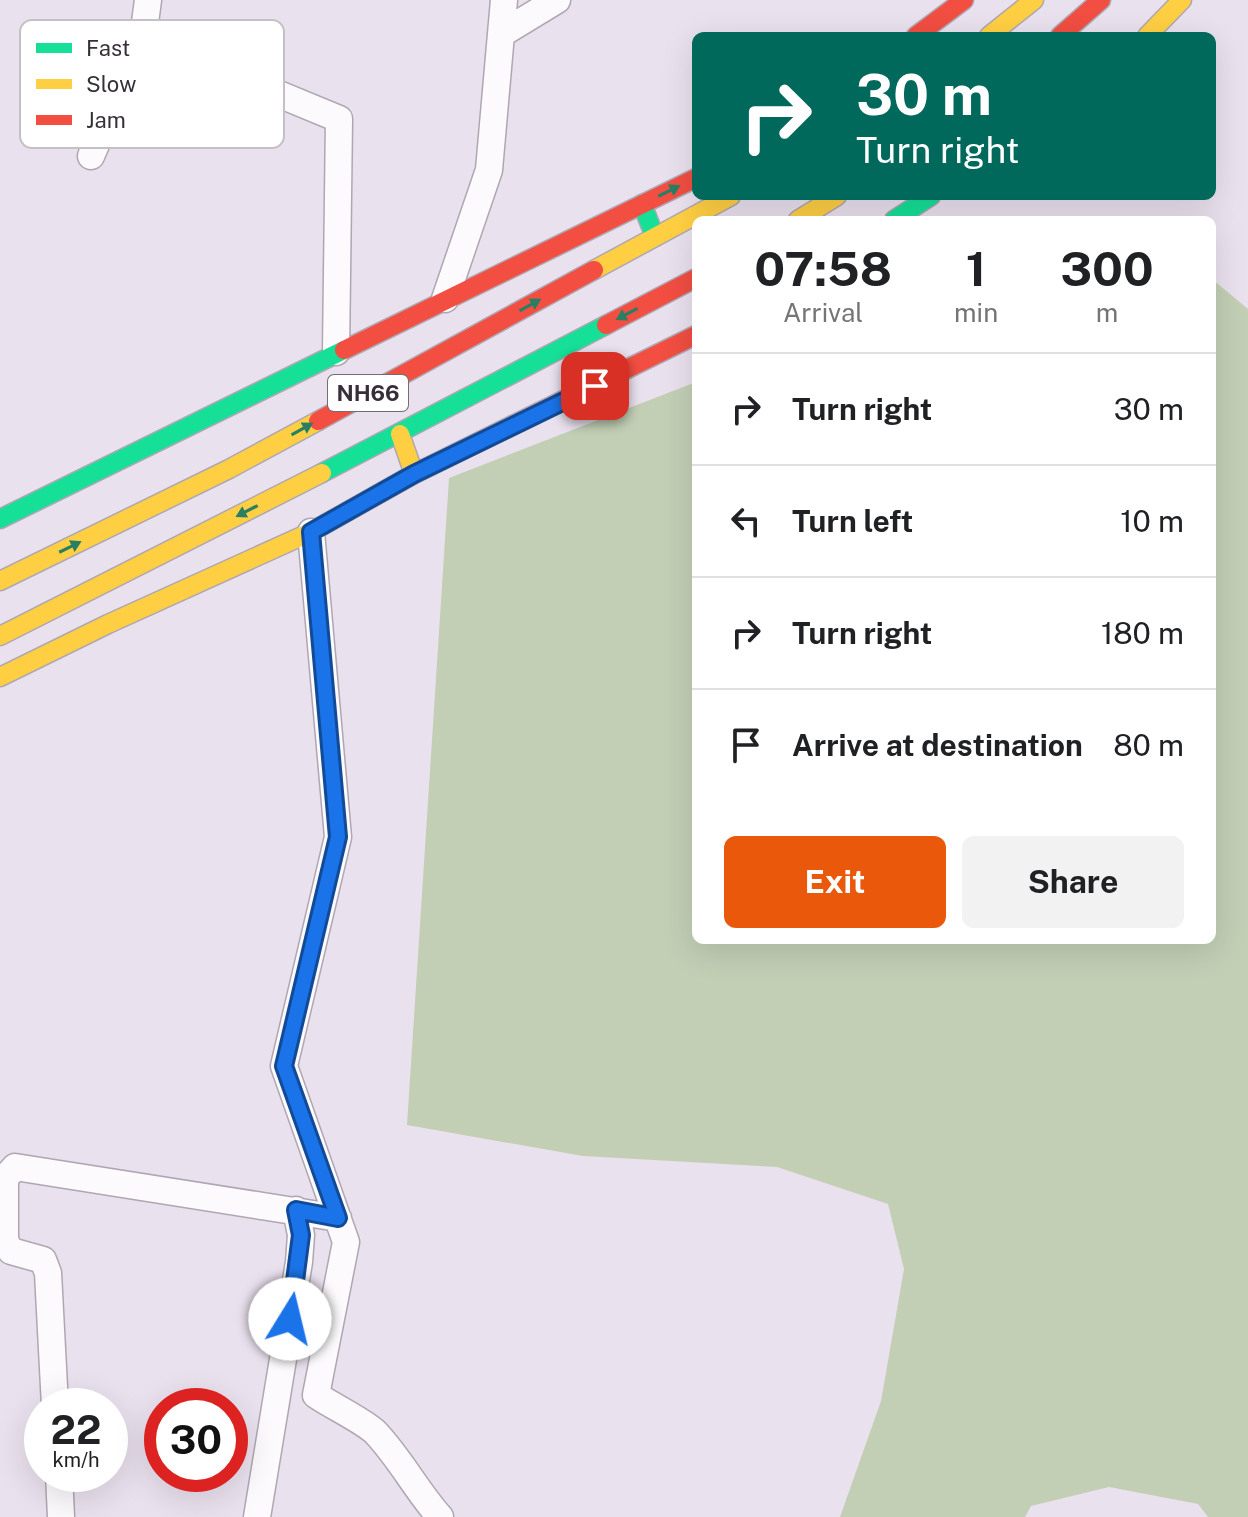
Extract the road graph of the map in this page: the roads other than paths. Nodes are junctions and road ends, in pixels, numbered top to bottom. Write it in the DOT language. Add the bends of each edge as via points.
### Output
graph roads {
  1 [pos="148,0"];
  2 [pos="504,0"];
  3 [pos="557,0"];
  4 [pos="964,0"];
  5 [pos="1034,0"];
  6 [pos="1101,0"];
  7 [pos="1182,0"];
  8 [pos="145,20"];
  9 [pos="921,32"];
  10 [pos="994,32"];
  11 [pos="1065,32"];
  12 [pos="1151,32"];
  13 [pos="501,34"];
  14 [pos="284,96"];
  15 [pos="95,148"];
  16 [pos="91,156"];
  17 [pos="692,180"];
  18 [pos="724,200"];
  19 [pos="830,200"];
  20 [pos="925,200"];
  21 [pos="642,204"];
  22 [pos="694,216"];
  23 [pos="804,216"];
  24 [pos="900,216"];
  25 [pos="692,217"];
  26 [pos="655,237"];
  27 [pos="692,280"];
  28 [pos="445,299"];
  29 [pos="692,337"];
  30 [pos="336,352"];
  31 [pos="400,434"];
  32 [pos="414,474"];
  33 [pos="0,519"];
  34 [pos="311,532"];
  35 [pos="0,581"];
  36 [pos="0,636"];
  37 [pos="0,677"];
  38 [pos="296,1210"];
  39 [pos="338,1218"];
  40 [pos="54,1388"];
  41 [pos="60,1492"];
  42 [pos="61,1517"];
  43 [pos="257,1517"];
  44 [pos="440,1517"];
  1 -- 8 [label="street"];
  2 -- 13 [label="street"];
  3 -- 13 [label="street"];
  4 -- 9 [label="main road"];
  5 -- 10 [label="main road"];
  6 -- 11 [label="main road"];
  7 -- 12 [label="main road"];
  13 -- 28 [label="street" via="489,170"];
  14 -- 30 [label="street" via="339,119"];
  15 -- 16 [label="street"];
  21 -- 17 [label="main road, one-way"];
  18 -- 22 [label="main road, NH66"];
  19 -- 23 [label="main road"];
  20 -- 24 [label="main road"];
  21 -- 26 [label="main road"];
  21 -- 28 [label="main road"];
  25 -- 26 [label="main road, NH66"];
  35 -- 26 [label="main road, NH66, one-way" via="229,469"];
  27 -- 31 [label="main road, NH66, one-way"];
  28 -- 30 [label="main road"];
  29 -- 32 [label="main road"];
  30 -- 33 [label="main road"];
  31 -- 32 [label="main road"];
  31 -- 36 [label="main road, NH66, one-way"];
  32 -- 34 [label="main road"];
  34 -- 37 [label="main road"];
  34 -- 39 [label="street" via="338,837 284,1066"];
  38 -- 39 [label="street"];
  38 -- 40 [label="street" via="15,1167 5,1178 5,1241 11,1251 43,1260 48,1273"];
  38 -- 43 [label="street" via="299,1262"];
  39 -- 44 [label="street" via="346,1242 316,1395 372,1429"];
  41 -- 42 [label="street"];
}
